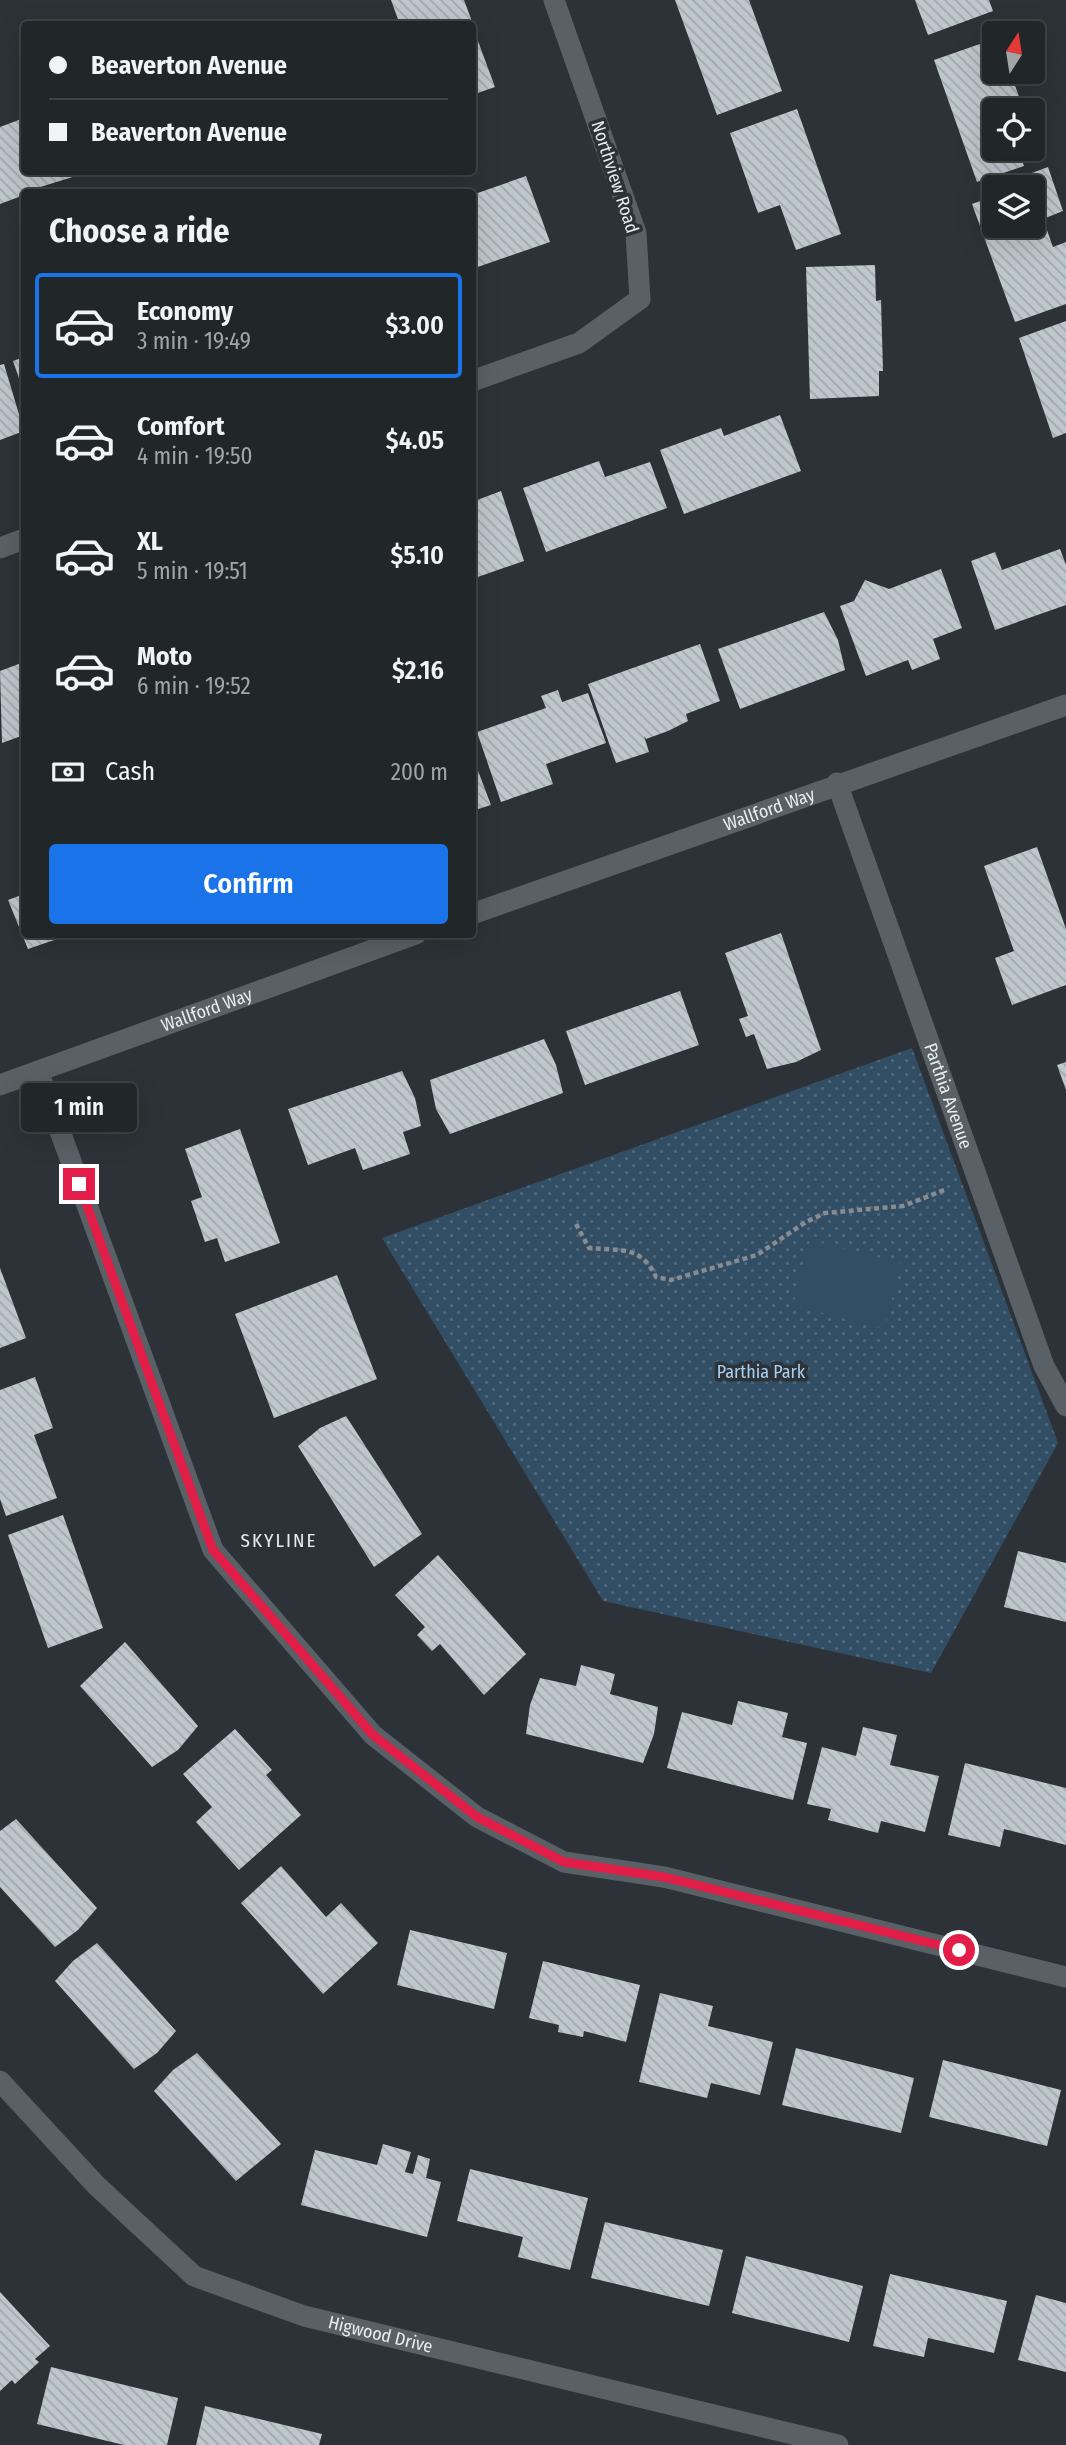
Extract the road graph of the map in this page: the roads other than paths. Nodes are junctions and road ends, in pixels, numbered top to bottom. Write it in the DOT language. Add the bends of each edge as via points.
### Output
graph roads {
  1 [pos="554,0"];
  2 [pos="476,380"];
  3 [pos="21,541"];
  4 [pos="0,548"];
  5 [pos="1066,705"];
  6 [pos="837,783"];
  7 [pos="476,913"];
  8 [pos="405,938"];
  9 [pos="38,1071"];
  10 [pos="0,1085"];
  11 [pos="1066,1406"];
  12 [pos="1066,1977"];
  13 [pos="0,2081"];
  14 [pos="838,2445"];
  1 -- 2 [label="street, Northview Road" via="636,233 640,299 579,343"];
  3 -- 4 [label="street"];
  5 -- 6 [label="street, Wallford Way"];
  6 -- 7 [label="street, Wallford Way"];
  6 -- 11 [label="street, Parthia Avenue" via="1044,1366"];
  8 -- 9 [label="street, Wallford Way"];
  9 -- 10 [label="street, Wallford Way"];
  9 -- 12 [label="street" via="213,1550 373,1735 477,1817 564,1862 664,1877"];
  13 -- 14 [label="street, Higwood Drive" via="97,2186 194,2276 304,2316"];
}
